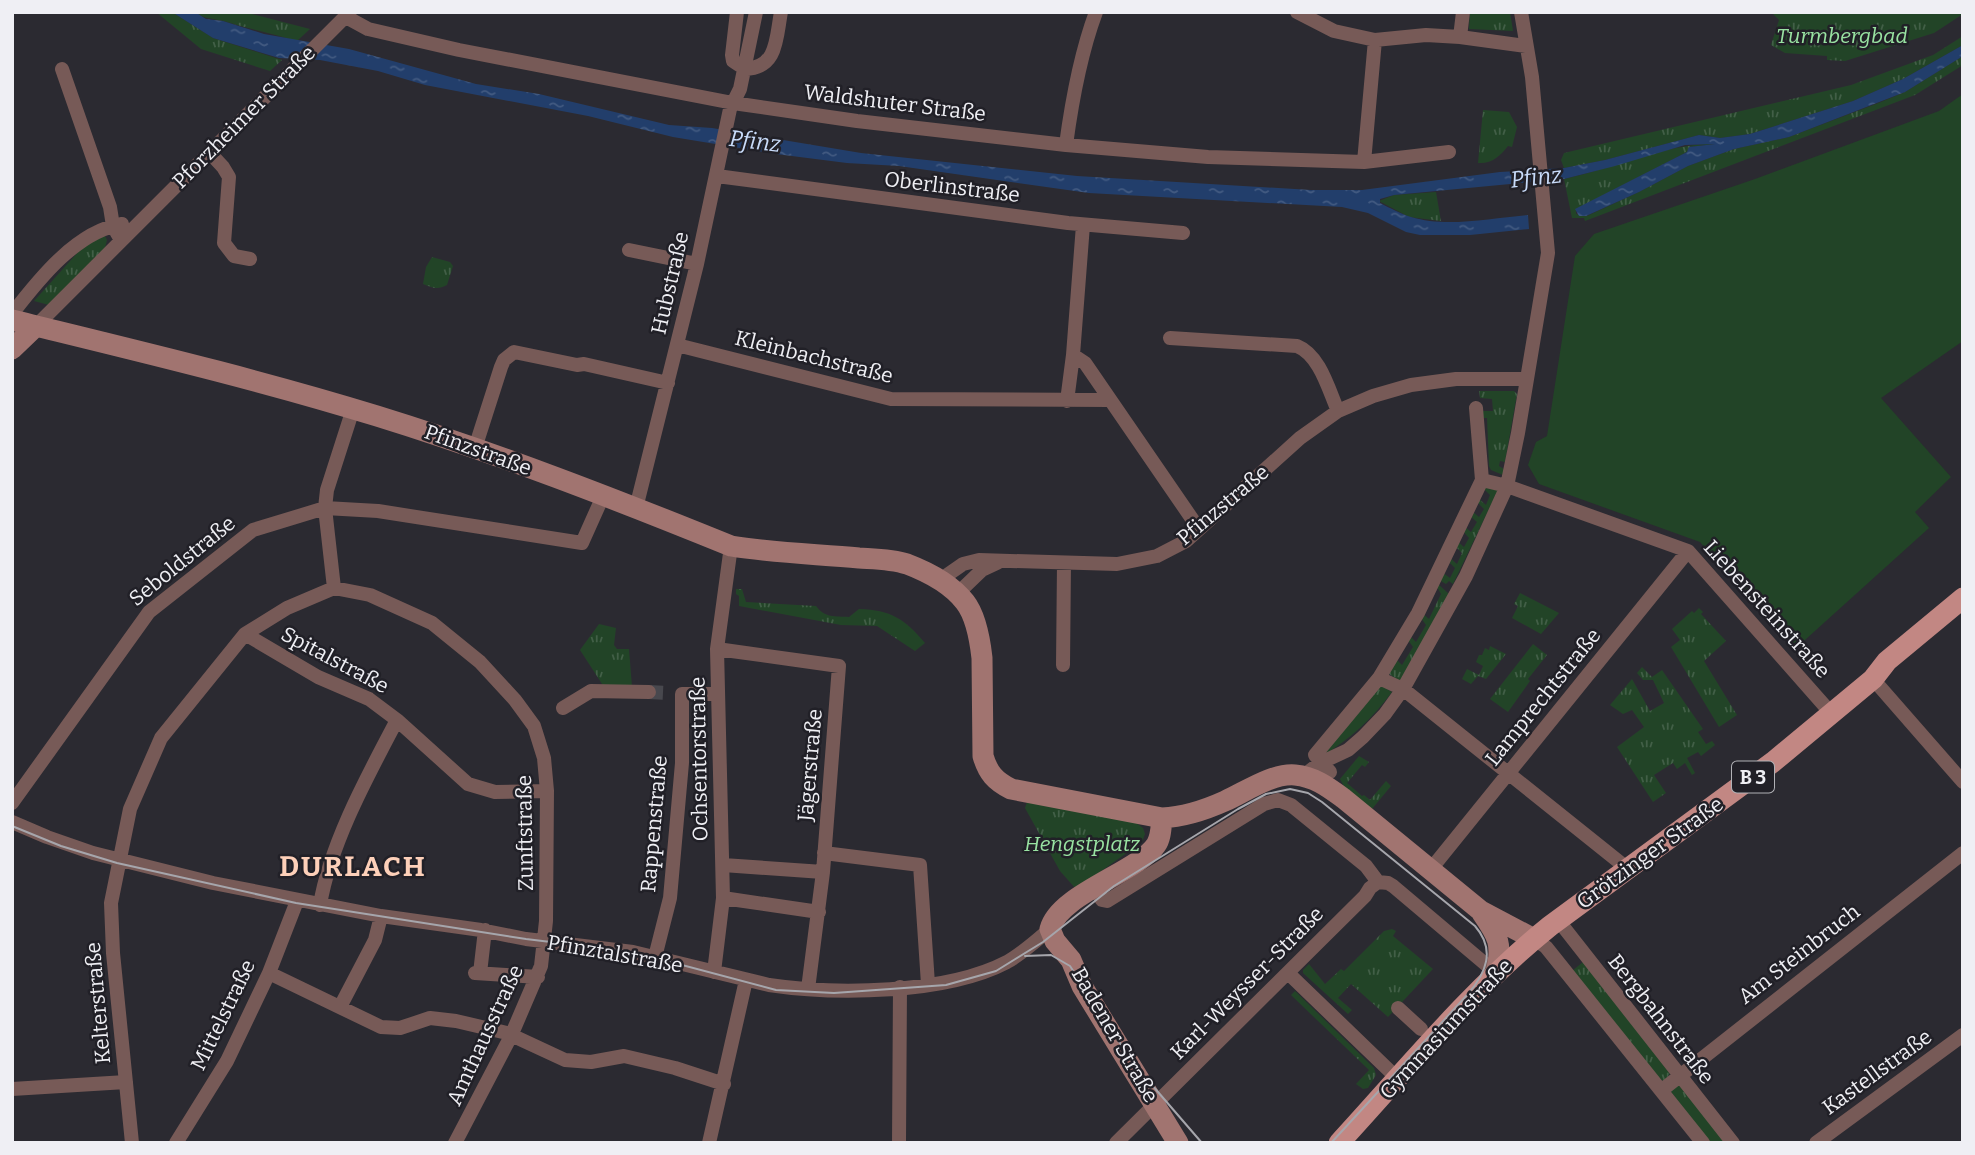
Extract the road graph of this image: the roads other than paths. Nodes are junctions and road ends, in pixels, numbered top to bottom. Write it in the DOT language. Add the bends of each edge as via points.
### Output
graph roads {
  1 [pos="737,12"];
  2 [pos="756,12"];
  3 [pos="781,12"];
  4 [pos="1096,12"];
  5 [pos="1297,12"];
  6 [pos="1464,12"];
  7 [pos="1521,12"];
  8 [pos="348,15"];
  9 [pos="1460,37"];
  10 [pos="1375,40"];
  11 [pos="1526,46"];
  12 [pos="62,69"];
  13 [pos="745,69"];
  14 [pos="733,103"];
  15 [pos="1066,145"];
  16 [pos="1449,152"];
  17 [pos="210,153"];
  18 [pos="1364,162"];
  19 [pos="717,176"];
  20 [pos="138,222"];
  21 [pos="1083,225"];
  22 [pos="113,226"];
  23 [pos="1183,233"];
  24 [pos="121,240"];
  25 [pos="629,250"];
  26 [pos="250,259"];
  27 [pos="697,264"];
  28 [pos="12,314"];
  29 [pos="12,320"];
  30 [pos="36,326"];
  31 [pos="1170,338"];
  32 [pos="677,345"];
  33 [pos="12,349"];
  34 [pos="1073,355"];
  35 [pos="1527,379"];
  36 [pos="668,383"];
  37 [pos="1109,400"];
  38 [pos="1067,401"];
  39 [pos="1476,408"];
  40 [pos="353,409"];
  41 [pos="1338,411"];
  42 [pos="475,448"];
  43 [pos="1482,480"];
  44 [pos="1507,486"];
  45 [pos="603,496"];
  46 [pos="325,508"];
  47 [pos="636,508"];
  48 [pos="1199,529"];
  49 [pos="731,546"];
  50 [pos="1688,551"];
  51 [pos="1009,562"];
  52 [pos="1064,563"];
  53 [pos="940,580"];
  54 [pos="334,588"];
  55 [pos="957,594"];
  56 [pos="1963,598"];
  57 [pos="1963,613"];
  58 [pos="245,634"];
  59 [pos="717,649"];
  60 [pos="1063,665"];
  61 [pos="1379,678"];
  62 [pos="1873,679"];
  63 [pos="1403,689"];
  64 [pos="649,692"];
  65 [pos="718,694"];
  66 [pos="563,708"];
  67 [pos="1831,713"];
  68 [pos="397,720"];
  69 [pos="1509,771"];
  70 [pos="1319,774"];
  71 [pos="1963,782"];
  72 [pos="547,791"];
  73 [pos="12,803"];
  74 [pos="1162,818"];
  75 [pos="13,824"];
  76 [pos="824,853"];
  77 [pos="1963,853"];
  78 [pos="118,860"];
  79 [pos="723,865"];
  80 [pos="1431,869"];
  81 [pos="1628,869"];
  82 [pos="822,872"];
  83 [pos="1378,882"];
  84 [pos="1094,887"];
  85 [pos="321,898"];
  86 [pos="723,898"];
  87 [pos="297,901"];
  88 [pos="1481,911"];
  89 [pos="818,912"];
  90 [pos="381,916"];
  91 [pos="1558,920"];
  92 [pos="1050,929"];
  93 [pos="485,930"];
  94 [pos="1534,939"];
  95 [pos="544,941"];
  96 [pos="655,957"];
  97 [pos="705,972"];
  98 [pos="269,973"];
  99 [pos="1288,973"];
  100 [pos="1496,973"];
  101 [pos="537,977"];
  102 [pos="746,980"];
  103 [pos="928,984"];
  104 [pos="900,987"];
  105 [pos="808,989"];
  106 [pos="340,1007"];
  107 [pos="1398,1008"];
  108 [pos="1422,1029"];
  109 [pos="1963,1035"];
  110 [pos="511,1036"];
  111 [pos="1679,1075"];
  112 [pos="1398,1079"];
  113 [pos="126,1082"];
  114 [pos="724,1084"];
  115 [pos="12,1089"];
  116 [pos="1662,1090"];
  117 [pos="1155,1105"];
  118 [pos="132,1143"];
  119 [pos="176,1143"];
  120 [pos="455,1143"];
  121 [pos="709,1143"];
  122 [pos="900,1143"];
  123 [pos="1116,1143"];
  124 [pos="1178,1143"];
  125 [pos="1339,1143"];
  126 [pos="1703,1143"];
  127 [pos="1733,1143"];
  128 [pos="1816,1143"];
  1 -- 13 [label="street" via="732,55"];
  2 -- 13 [label="street, Hubstraße"];
  3 -- 13 [label="street" via="772,56 757,68"];
  4 -- 15 [label="street"];
  5 -- 10 [label="street" via="1334,31"];
  6 -- 9 [label="street"];
  7 -- 11 [label="street"];
  8 -- 14 [label="street, Waldshuter Straße" via="368,29 459,50"];
  8 -- 17 [label="street, Pforzheimer Straße"];
  9 -- 10 [label="street"];
  9 -- 11 [label="street"];
  10 -- 18 [label="street"];
  11 -- 35 [label="street" via="1548,253"];
  12 -- 22 [label="street"];
  13 -- 14 [label="street, Hubstraße"];
  14 -- 15 [label="street, Waldshuter Straße"];
  14 -- 19 [label="street, Hubstraße"];
  15 -- 18 [label="street, Waldshuter Straße" via="1208,157"];
  16 -- 18 [label="street, Waldshuter Straße"];
  17 -- 20 [label="street, Pforzheimer Straße"];
  17 -- 26 [label="street" via="229,177 224,243 234,256"];
  19 -- 21 [label="street, Oberlinstraße"];
  19 -- 27 [label="street, Hubstraße"];
  20 -- 22 [label="street"];
  20 -- 24 [label="street, Pforzheimer Straße"];
  21 -- 23 [label="street, Oberlinstraße"];
  21 -- 34 [label="street"];
  22 -- 24 [label="street"];
  22 -- 28 [label="street" via="91,234 73,248"];
  24 -- 30 [label="street, Pforzheimer Straße"];
  25 -- 27 [label="street"];
  27 -- 32 [label="street, Hubstraße"];
  29 -- 30 [label="main road, Pfinzstraße"];
  30 -- 33 [label="main road, Pforzheimer Straße"];
  30 -- 40 [label="main road, Pfinzstraße"];
  31 -- 41 [label="street" via="1304,349"];
  32 -- 36 [label="street, Hubstraße"];
  32 -- 38 [label="street, Kleinbachstraße" via="891,399"];
  34 -- 37 [label="street" via="1085,363"];
  34 -- 38 [label="street"];
  35 -- 41 [label="street, Pfinzstraße" via="1456,379 1411,385"];
  35 -- 44 [label="street"];
  36 -- 42 [label="street" via="514,352 501,367"];
  36 -- 47 [label="street, Hubstraße"];
  37 -- 38 [label="street, Kleinbachstraße"];
  37 -- 48 [label="street"];
  39 -- 43 [label="street"];
  40 -- 42 [label="main road, Pfinzstraße"];
  40 -- 46 [label="street"];
  41 -- 48 [label="street, Pfinzstraße" via="1300,438"];
  42 -- 45 [label="main road, Pfinzstraße"];
  43 -- 44 [label="street, Liebensteinstraße"];
  43 -- 61 [label="street" via="1418,613"];
  44 -- 50 [label="street, Liebensteinstraße"];
  44 -- 63 [label="street" via="1465,576"];
  45 -- 46 [label="street, Seboldstraße" via="582,543 378,511"];
  45 -- 47 [label="main road, Pfinzstraße"];
  46 -- 54 [label="street"];
  46 -- 73 [label="street, Seboldstraße" via="253,530 149,612"];
  47 -- 49 [label="main road, Pfinzstraße"];
  48 -- 52 [label="street, Pfinzstraße" via="1157,556 1117,564"];
  49 -- 53 [label="main road, Pfinzstraße" via="885,560"];
  49 -- 59 [label="street, Ochsentorstraße"];
  50 -- 67 [label="street, Liebensteinstraße"];
  50 -- 69 [label="street, Lamprechtstraße"];
  51 -- 52 [label="street, Pfinzstraße"];
  51 -- 53 [label="street, Pfinzstraße" via="963,564"];
  51 -- 55 [label="street, Pfinzstraße" via="982,570"];
  52 -- 60 [label="street"];
  53 -- 55 [label="main road, Pfinzstraße"];
  54 -- 58 [label="street, Kelterstraße" via="287,608"];
  54 -- 72 [label="street, Zunftstraße" via="370,595 432,623 480,662 534,726 544,758"];
  55 -- 74 [label="main road" via="969,609 980,642 982,746 987,771 1011,789"];
  56 -- 62 [label="main road, Grötzinger Straße / B 3" via="1887,661"];
  57 -- 62 [label="main road, Grötzinger Straße / B 3" via="1894,669"];
  58 -- 68 [label="street, Spitalstraße" via="318,677 369,699"];
  58 -- 78 [label="street, Kelterstraße" via="161,738 130,809"];
  59 -- 65 [label="street, Ochsentorstraße"];
  59 -- 76 [label="street, Jägerstraße" via="839,666"];
  61 -- 63 [label="street"];
  61 -- 70 [label="street" via="1315,755"];
  62 -- 67 [label="main road, Grötzinger Straße / B 3"];
  62 -- 71 [label="street"];
  63 -- 69 [label="street"];
  63 -- 70 [label="street" via="1385,714"];
  64 -- 66 [label="street" via="591,691"];
  65 -- 79 [label="street, Ochsentorstraße"];
  65 -- 96 [label="street, Rappenstraße" via="676,693 682,763 670,898"];
  67 -- 81 [label="main road, Grötzinger Straße / B 3"];
  68 -- 72 [label="street, Spitalstraße" via="468,784 495,792"];
  68 -- 85 [label="street" via="345,826"];
  69 -- 80 [label="street, Lamprechtstraße"];
  69 -- 81 [label="street"];
  70 -- 74 [label="main road" via="1287,775 1221,803"];
  70 -- 80 [label="main road"];
  72 -- 95 [label="street, Zunftstraße"];
  74 -- 84 [label="main road, Pfinztalstraße" via="1158,842 1148,854"];
  75 -- 78 [label="street, Pfinztalstraße"];
  76 -- 82 [label="street, Jägerstraße"];
  76 -- 103 [label="street" via="920,865"];
  77 -- 111 [label="street, Am Steinbruch"];
  78 -- 87 [label="street, Pfinztalstraße"];
  78 -- 113 [label="street, Kelterstraße" via="111,903"];
  79 -- 82 [label="street"];
  79 -- 86 [label="street, Ochsentorstraße"];
  80 -- 88 [label="main road"];
  81 -- 91 [label="main road, Grötzinger Straße / B 3"];
  82 -- 89 [label="street, Jägerstraße"];
  83 -- 84 [label="street" via="1366,866 1291,805 1278,800 1264,804 1107,901"];
  83 -- 99 [label="street, Karl-Weysser-Straße"];
  83 -- 100 [label="street" via="1393,886"];
  84 -- 92 [label="main road, Pfinztalstraße"];
  85 -- 87 [label="street, Pfinztalstraße"];
  85 -- 90 [label="street, Pfinztalstraße"];
  86 -- 89 [label="street"];
  86 -- 97 [label="street, Ochsentorstraße"];
  87 -- 98 [label="street, Mittelstraße"];
  88 -- 94 [label="main road"];
  88 -- 100 [label="main road" via="1500,946"];
  89 -- 105 [label="street, Jägerstraße"];
  90 -- 93 [label="street, Pfinztalstraße"];
  90 -- 106 [label="street" via="375,940"];
  91 -- 94 [label="main road, Gymnasiumstraße / B 3"];
  91 -- 111 [label="street, Bergbahnstraße"];
  92 -- 103 [label="street, Pfinztalstraße" via="1020,954 995,967"];
  92 -- 117 [label="main road, Badener Straße"];
  93 -- 95 [label="street, Pfinztalstraße"];
  93 -- 101 [label="street" via="477,973"];
  94 -- 100 [label="main road, Gymnasiumstraße / B 3"];
  94 -- 116 [label="street, Bergbahnstraße" via="1546,947"];
  95 -- 96 [label="street, Pfinztalstraße"];
  95 -- 101 [label="street, Amthausstraße"];
  96 -- 97 [label="street, Pfinztalstraße"];
  97 -- 102 [label="street, Pfinztalstraße"];
  98 -- 106 [label="street"];
  98 -- 119 [label="street, Mittelstraße" via="227,1061"];
  99 -- 112 [label="street"];
  99 -- 117 [label="street, Karl-Weysser-Straße"];
  100 -- 112 [label="main road, Gymnasiumstraße / B 3"];
  101 -- 110 [label="street, Amthausstraße"];
  102 -- 105 [label="street, Pfinztalstraße"];
  102 -- 114 [label="street"];
  103 -- 104 [label="street, Pfinztalstraße"];
  104 -- 105 [label="street, Pfinztalstraße"];
  104 -- 122 [label="street"];
  106 -- 110 [label="street" via="381,1027 400,1028 430,1018"];
  107 -- 108 [label="street"];
  109 -- 128 [label="street, Kastellstraße"];
  110 -- 114 [label="street" via="565,1060 591,1062 624,1056"];
  110 -- 120 [label="street, Amthausstraße"];
  111 -- 116 [label="street, Am Steinbruch"];
  111 -- 127 [label="street, Bergbahnstraße"];
  112 -- 125 [label="main road, Gymnasiumstraße / B 3"];
  113 -- 115 [label="street"];
  113 -- 118 [label="street, Kelterstraße"];
  114 -- 121 [label="street"];
  116 -- 126 [label="street, Bergbahnstraße"];
  117 -- 123 [label="street, Karl-Weysser-Straße"];
  117 -- 124 [label="main road, Badener Straße"];
}
